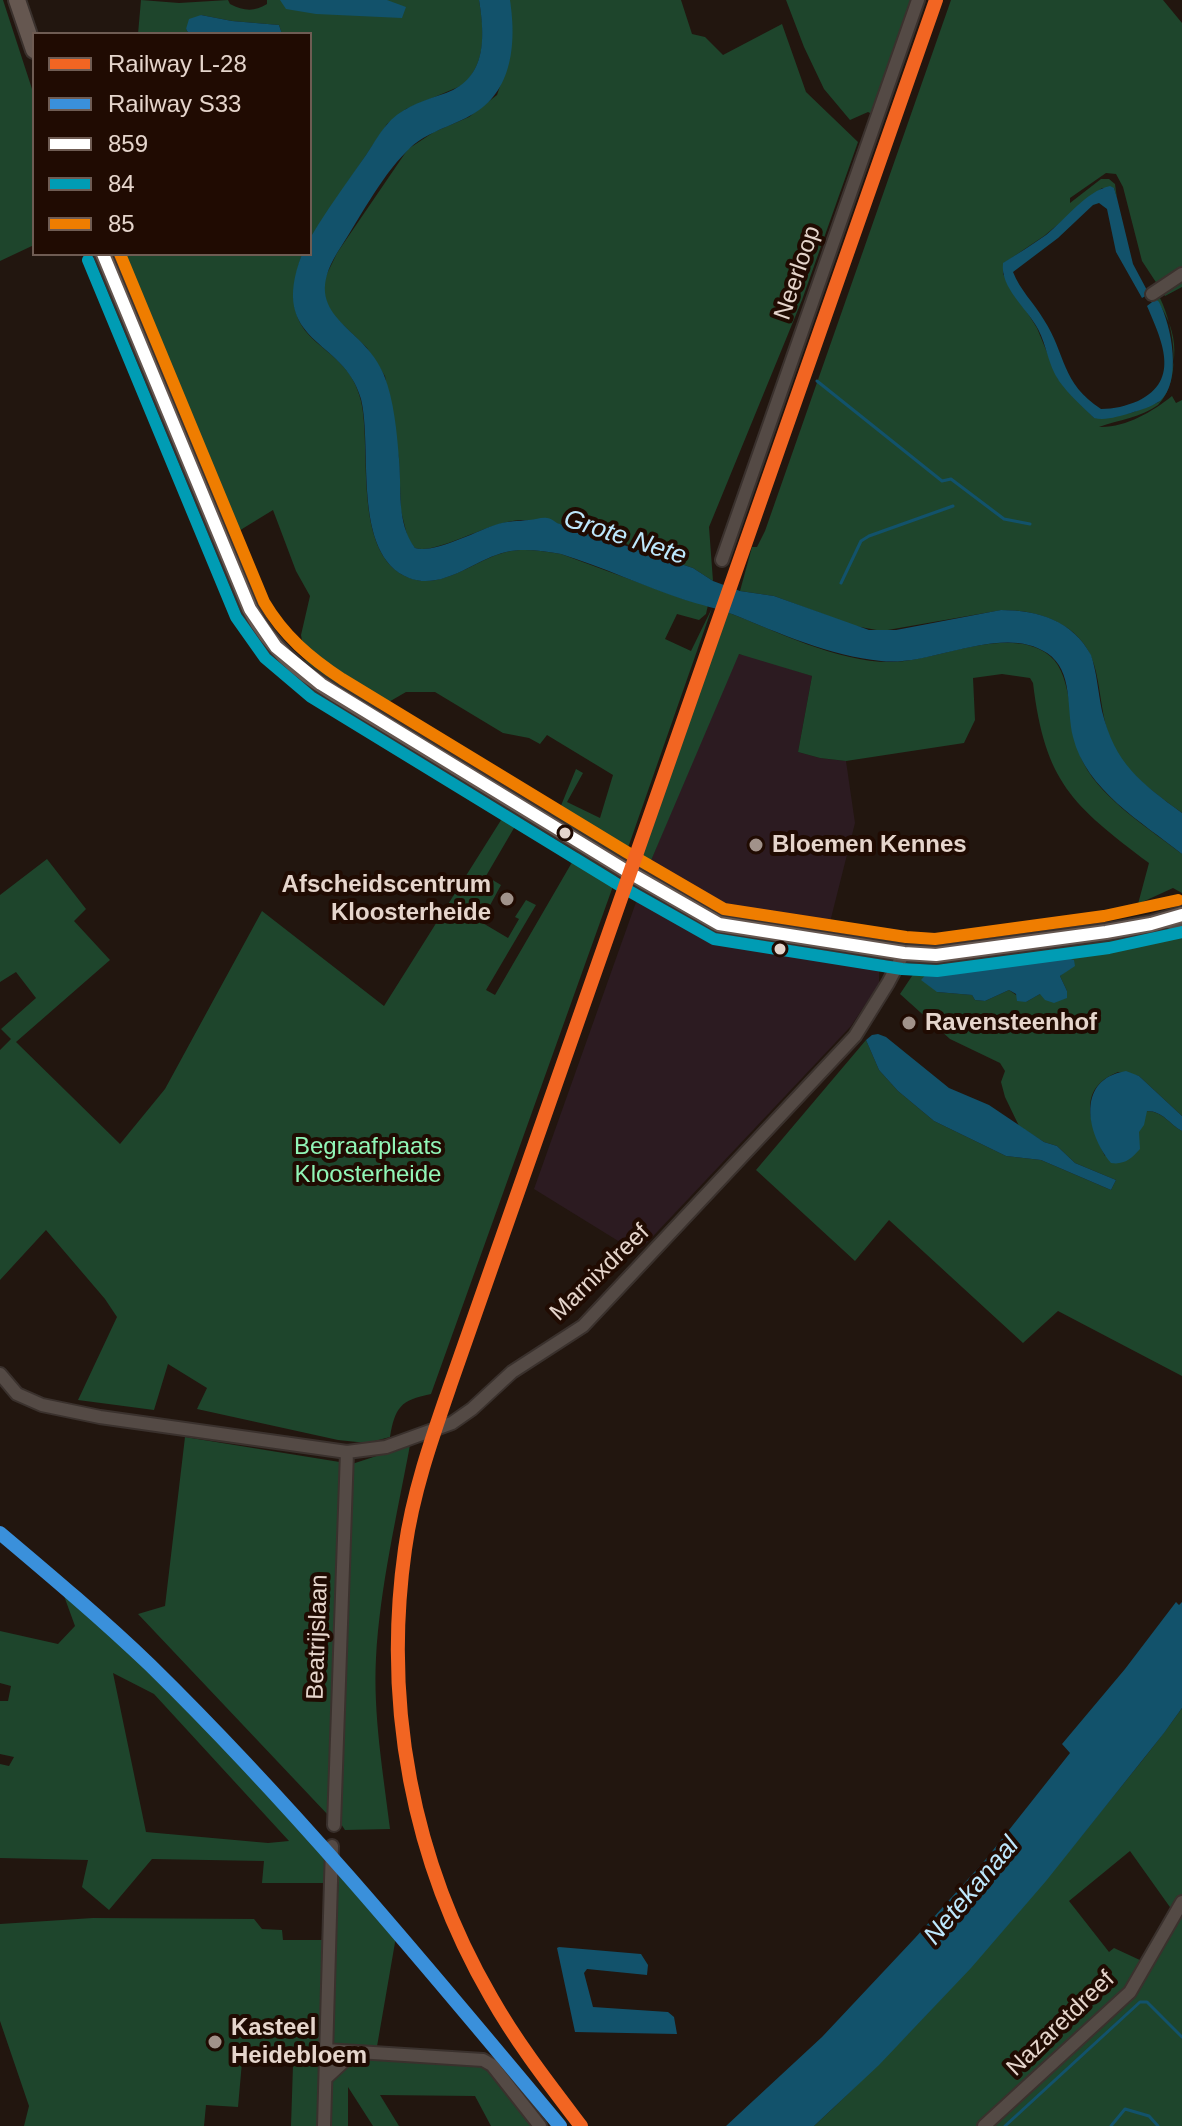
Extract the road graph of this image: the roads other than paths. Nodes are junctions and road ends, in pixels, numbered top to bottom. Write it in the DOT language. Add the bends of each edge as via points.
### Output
graph roads {
  1 [pos="17,0"];
  2 [pos="918,0"];
  3 [pos="32,44"];
  4 [pos="104,256"];
  5 [pos="1182,274"];
  6 [pos="1152,294"];
  7 [pos="722,560"];
  8 [pos="1177,921"];
  9 [pos="904,953"];
  10 [pos="0,1374"];
  11 [pos="347,1452"];
  12 [pos="334,1825"];
  13 [pos="332,1846"];
  14 [pos="1182,1902"];
  15 [pos="327,2021"];
  16 [pos="326,2050"];
  17 [pos="352,2052"];
  18 [pos="326,2078"];
  19 [pos="324,2126"];
  20 [pos="540,2126"];
  21 [pos="984,2126"];
  1 -- 3 [label="main road"];
  2 -- 7 [label="street, Neerloop"];
  4 -- 9 [label="main road" via="250,609 268,640 291,664 719,924"];
  5 -- 6 [label="street"];
  8 -- 9 [label="main road" via="936,955"];
  9 -- 11 [label="street, Marnixdreef" via="855,1036 583,1326 512,1372 452,1423 386,1447"];
  10 -- 11 [label="street, Marnixdreef" via="17,1394 42,1405"];
  11 -- 12 [label="street, Beatrijslaan"];
  13 -- 15 [label="street"];
  14 -- 21 [label="street, Nazaretdreef" via="1130,1992"];
  15 -- 16 [label="street"];
  15 -- 17 [label="street"];
  16 -- 17 [label="street"];
  16 -- 18 [label="street"];
  17 -- 18 [label="street"];
  17 -- 20 [label="street" via="483,2060"];
  18 -- 19 [label="street"];
}
